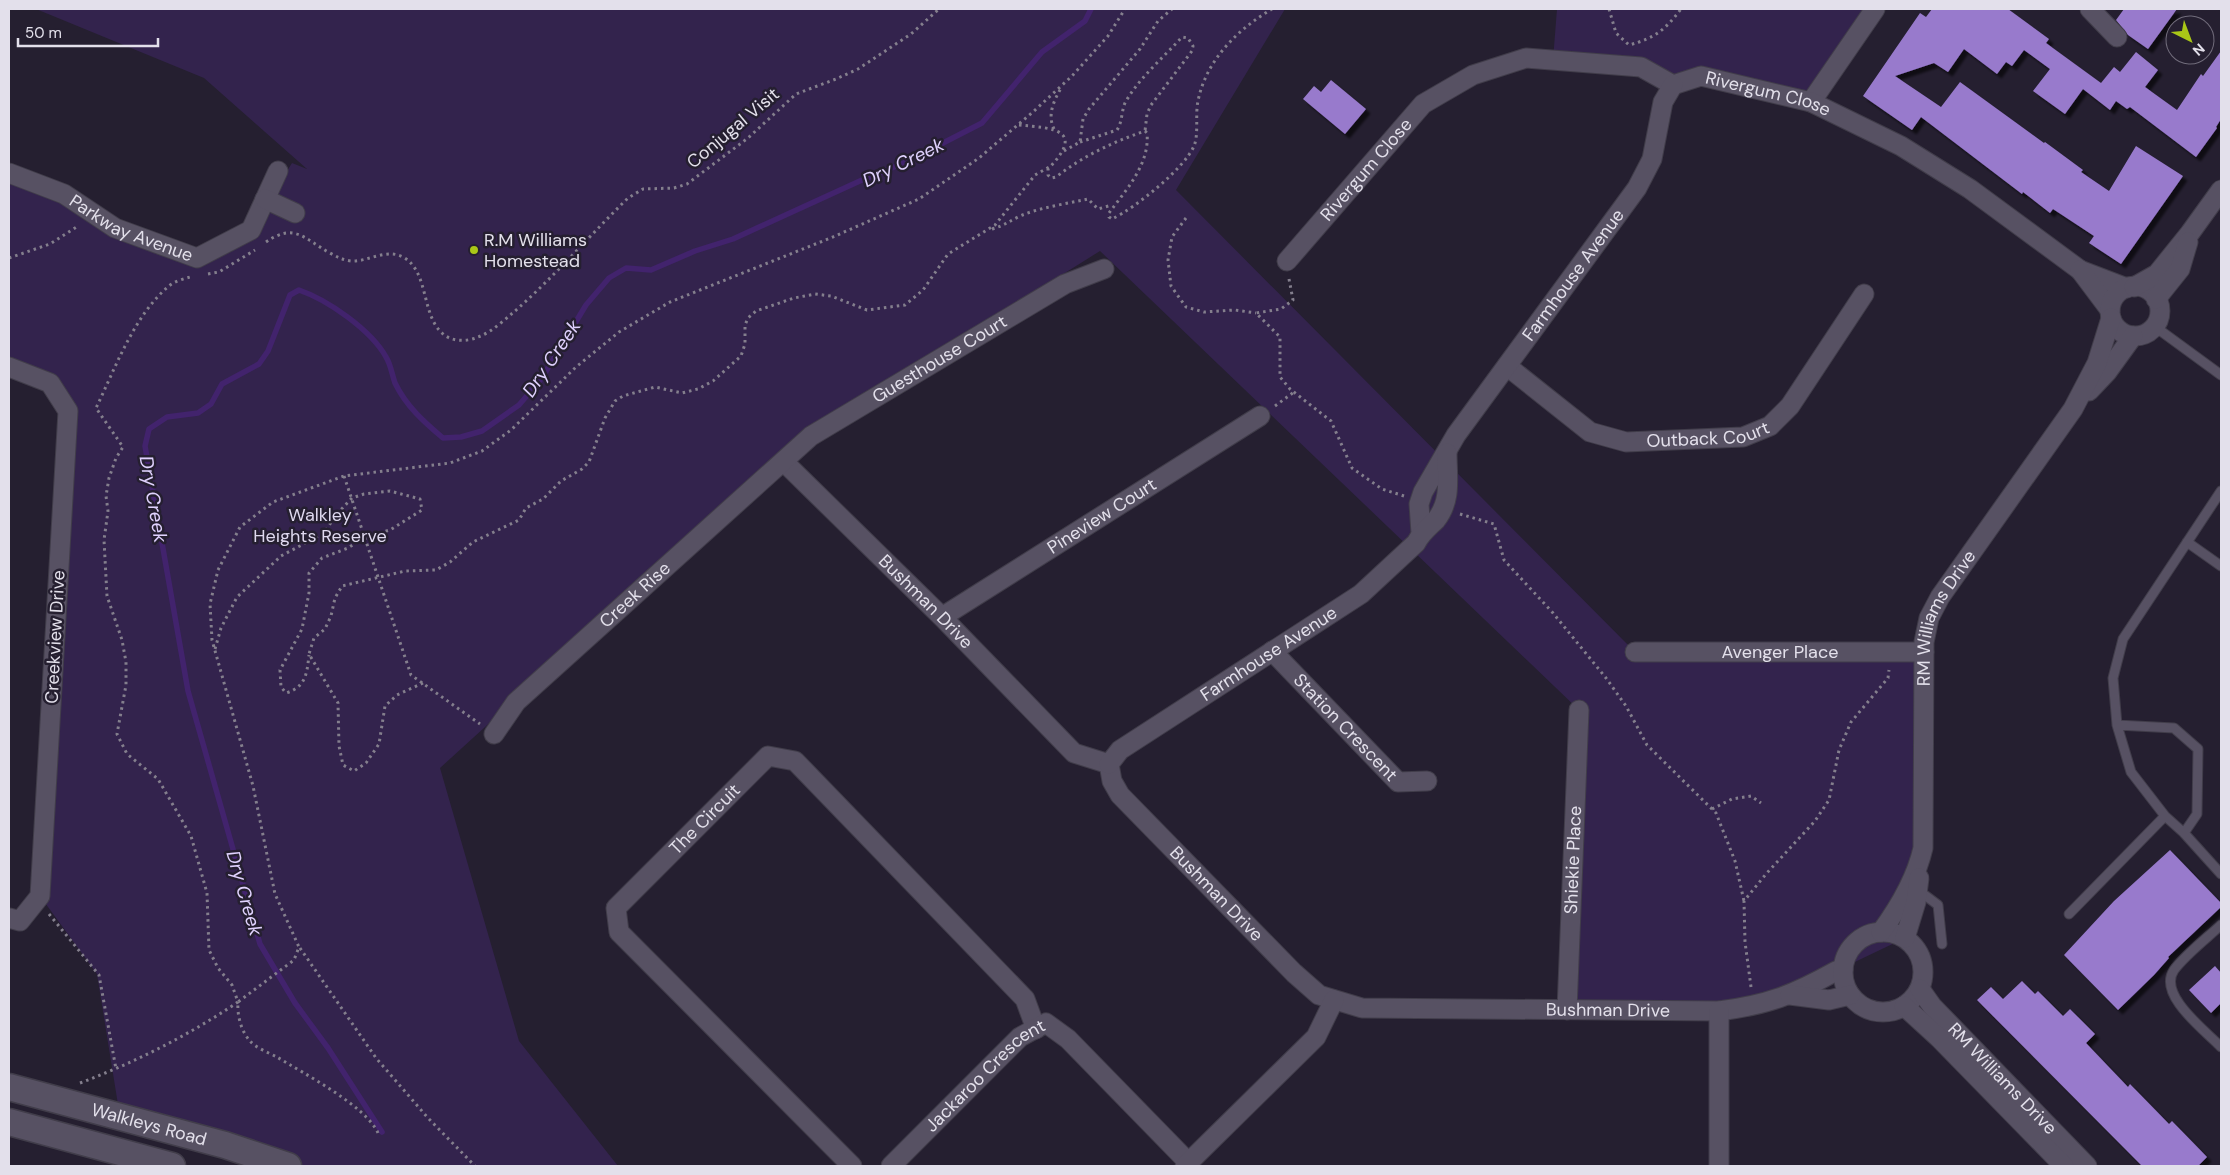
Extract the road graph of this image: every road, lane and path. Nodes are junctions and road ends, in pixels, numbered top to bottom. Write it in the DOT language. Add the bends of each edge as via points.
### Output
graph roads {
  1 [pos="939,9"];
  2 [pos="1125,9"];
  3 [pos="1172,9"];
  4 [pos="1272,9"];
  5 [pos="1609,9"];
  6 [pos="1681,9"];
  7 [pos="1875,9"];
  8 [pos="2090,9"];
  9 [pos="2117,37"];
  10 [pos="1063,84"];
  11 [pos="1673,84"];
  12 [pos="1811,102"];
  13 [pos="1019,125"];
  14 [pos="1055,129"];
  15 [pos="1145,131"];
  16 [pos="1080,142"];
  17 [pos="1064,152"];
  18 [pos="1051,166"];
  19 [pos="278,171"];
  20 [pos="9,172"];
  21 [pos="2221,190"];
  22 [pos="265,199"];
  23 [pos="1117,202"];
  24 [pos="295,212"];
  25 [pos="94,213"];
  26 [pos="1186,218"];
  27 [pos="987,230"];
  28 [pos="2190,234"];
  29 [pos="307,238"];
  30 [pos="9,258"];
  31 [pos="1287,261"];
  32 [pos="1104,269"];
  33 [pos="2080,270"];
  34 [pos="190,276"];
  35 [pos="2131,287"];
  36 [pos="1864,294"];
  37 [pos="2156,299"];
  38 [pos="1256,313"];
  39 [pos="2110,314"];
  40 [pos="2154,326"];
  41 [pos="2133,336"];
  42 [pos="1507,366"];
  43 [pos="9,367"];
  44 [pos="2221,374"];
  45 [pos="1294,392"];
  46 [pos="2073,409"];
  47 [pos="1260,416"];
  48 [pos="1447,452"];
  49 [pos="784,462"];
  50 [pos="344,476"];
  51 [pos="2221,491"];
  52 [pos="352,498"];
  53 [pos="1420,501"];
  54 [pos="1444,509"];
  55 [pos="1421,533"];
  56 [pos="365,537"];
  57 [pos="2187,542"];
  58 [pos="2221,566"];
  59 [pos="378,576"];
  60 [pos="942,617"];
  61 [pos="214,649"];
  62 [pos="1272,651"];
  63 [pos="1635,652"];
  64 [pos="1889,652"];
  65 [pos="1924,652"];
  66 [pos="309,654"];
  67 [pos="423,683"];
  68 [pos="1579,710"];
  69 [pos="2117,725"];
  70 [pos="494,734"];
  71 [pos="1109,764"];
  72 [pos="1427,781"];
  73 [pos="1761,803"];
  74 [pos="1712,809"];
  75 [pos="2166,816"];
  76 [pos="2184,833"];
  77 [pos="1920,861"];
  78 [pos="2221,874"];
  79 [pos="1918,890"];
  80 [pos="37,900"];
  81 [pos="1744,901"];
  82 [pos="2069,914"];
  83 [pos="9,918"];
  84 [pos="2221,924"];
  85 [pos="1881,932"];
  86 [pos="1906,938"];
  87 [pos="1942,944"];
  88 [pos="299,948"];
  89 [pos="1843,970"];
  90 [pos="1920,989"];
  91 [pos="1790,995"];
  92 [pos="1850,995"];
  93 [pos="1334,1000"];
  94 [pos="238,1002"];
  95 [pos="1757,1006"];
  96 [pos="1904,1006"];
  97 [pos="1567,1010"];
  98 [pos="1719,1012"];
  99 [pos="1036,1028"];
  100 [pos="2221,1047"];
  101 [pos="116,1069"];
  102 [pos="76,1085"];
  103 [pos="9,1087"];
  104 [pos="9,1122"];
  105 [pos="378,1133"];
  106 [pos="1187,1165"];
  107 [pos="172,1166"];
  108 [pos="288,1166"];
  109 [pos="475,1166"];
  110 [pos="852,1166"];
  111 [pos="891,1166"];
  112 [pos="1719,1166"];
  113 [pos="2064,1166"];
  114 [pos="2087,1166"];
  1 -- 29 [label="path, Conjugal Visit" via="911,34 858,69 796,94 748,138 687,184 674,188 643,188 628,198 528,300 479,337 466,341 442,333 419,278 404,258 394,253 343,260"];
  2 -- 10 [label="path" via="1108,36"];
  3 -- 16 [label="path" via="1158,21 1140,49 1089,109 1083,120"];
  4 -- 23 [label="path" via="1238,32 1212,67 1198,100 1195,143 1190,153 1176,170 1136,205 1112,219 1109,212"];
  5 -- 6 [label="path" via="1616,33 1629,45 1650,40 1668,26"];
  7 -- 12 [label="street"];
  8 -- 9 [label="street"];
  10 -- 13 [label="path"];
  10 -- 14 [label="path" via="1051,115"];
  11 -- 12 [label="street, Rivergum Close" via="1701,76"];
  11 -- 31 [label="street, Rivergum Close" via="1641,68 1526,58 1473,75 1423,104"];
  11 -- 42 [label="street, Farmhouse Avenue" via="1663,102 1652,159 1637,188"];
  12 -- 33 [label="street, Rivergum Close" via="1901,146 1970,189"];
  13 -- 14 [label="path"];
  13 -- 50 [label="path" via="979,158 919,199 670,302 619,332 576,367 511,430 482,450 450,463"];
  14 -- 17 [label="path" via="1066,145"];
  15 -- 16 [label="path" via="1151,105 1192,51 1188,38 1182,37 1152,66 1125,102 1117,130"];
  15 -- 18 [label="path" via="1088,154 1056,177 1048,175"];
  15 -- 23 [label="path" via="1148,140 1141,168"];
  16 -- 17 [label="path"];
  17 -- 18 [label="path"];
  18 -- 27 [label="path" via="1035,175 1007,212"];
  19 -- 22 [label="street, Parkway Avenue"];
  20 -- 25 [label="street, Parkway Avenue" via="64,194"];
  21 -- 28 [label="street"];
  22 -- 24 [label="street"];
  22 -- 25 [label="street, Parkway Avenue" via="251,230 197,258 115,228"];
  23 -- 27 [label="path" via="1098,209 1088,199 1047,208"];
  25 -- 30 [label="path" via="50,244"];
  26 -- 38 [label="path" via="1172,237 1168,260 1171,286 1186,307 1204,312 1235,310"];
  27 -- 59 [label="path" via="948,254 924,290 905,305 867,310 831,296 815,294 756,311 745,325 741,356 713,381 698,389 682,392 655,387 615,401 605,418 589,462 560,481 543,499 526,508 520,520 473,542 436,570"];
  28 -- 35 [label="street" via="2157,274"];
  28 -- 37 [label="street" via="2180,269"];
  31 -- 38 [label="path" via="1292,300 1281,309"];
  32 -- 49 [label="street, Guesthouse Court" via="1065,284 811,436"];
  33 -- 35 [label="street, Rivergum Close"];
  33 -- 39 [label="street, Rivergum Close"];
  34 -- 94 [label="path" via="171,284 148,310 120,355 96,408 124,447 116,458 106,496 107,596 126,662 126,684 117,734 127,754 158,779 191,836 207,893 209,950 212,960 232,985"];
  35 -- 37 [label="street" via="2146,289"];
  35 -- 39 [label="street" via="2118,293 2112,301"];
  36 -- 42 [label="street, Outback Court" via="1790,406 1770,426 1743,438 1626,442 1590,432"];
  37 -- 40 [label="street" via="2160,313"];
  38 -- 45 [label="path" via="1280,336 1280,377"];
  39 -- 41 [label="street" via="2120,331"];
  39 -- 46 [label="street, RM Williams Drive" via="2097,363"];
  40 -- 41 [label="street" via="2145,334"];
  40 -- 44 [label="lane"];
  41 -- 46 [label="street, RM Williams Drive" via="2107,372"];
  42 -- 48 [label="street, Farmhouse Avenue"];
  43 -- 80 [label="street, Creekview Drive" via="50,383 68,412 40,896"];
  45 -- 47 [label="path"];
  45 -- 53 [label="path" via="1330,421 1352,468 1382,489"];
  46 -- 65 [label="street, RM Williams Drive" via="1940,597 1929,618"];
  47 -- 60 [label="street, Pineview Court"];
  48 -- 53 [label="street, Farmhouse Avenue"];
  48 -- 54 [label="street" via="1448,489"];
  49 -- 60 [label="street, Bushman Drive"];
  49 -- 70 [label="street, Creek Rise" via="516,702"];
  50 -- 52 [label="path"];
  50 -- 61 [label="path" via="273,502 240,527 218,570 210,604"];
  51 -- 57 [label="lane"];
  52 -- 56 [label="path"];
  52 -- 56 [label="path" via="390,491 420,499 423,505 413,517 390,530"];
  52 -- 61 [label="path" via="324,533 282,556 236,597"];
  53 -- 55 [label="street"];
  54 -- 55 [label="street, Farmhouse Avenue"];
  54 -- 74 [label="path" via="1494,524 1504,560 1606,678 1647,745"];
  55 -- 62 [label="street, Farmhouse Avenue" via="1416,543 1361,594"];
  56 -- 59 [label="path"];
  56 -- 66 [label="path" via="322,558 309,573 302,629 280,670 281,687 286,693 301,686 306,677"];
  57 -- 58 [label="lane"];
  57 -- 69 [label="lane" via="2123,639 2113,678"];
  59 -- 66 [label="path" via="342,586 325,629 314,638"];
  59 -- 67 [label="path" via="411,674"];
  60 -- 71 [label="street, Bushman Drive" via="1074,753"];
  61 -- 88 [label="path" via="253,786 275,894"];
  62 -- 71 [label="street, Farmhouse Avenue" via="1120,750"];
  62 -- 72 [label="street, Station Crescent" via="1398,782"];
  63 -- 64 [label="street, Avenger Place"];
  64 -- 65 [label="street, Avenger Place"];
  64 -- 81 [label="path" via="1888,678 1851,722 1839,750 1829,800 1815,821"];
  65 -- 77 [label="street, RM Williams Drive" via="1923,838"];
  66 -- 67 [label="path" via="338,703 343,765 354,770 366,763 378,744 385,706 397,695"];
  67 -- 70 [label="path"];
  68 -- 97 [label="street, Shiekie Place"];
  69 -- 75 [label="lane" via="2131,772"];
  69 -- 76 [label="lane" via="2174,728 2198,749 2197,814"];
  71 -- 93 [label="street, Bushman Drive" via="1112,781 1120,795 1294,973 1319,995"];
  73 -- 74 [label="path" via="1751,796 1732,799"];
  74 -- 81 [label="path" via="1735,861"];
  75 -- 76 [label="lane"];
  75 -- 82 [label="lane"];
  76 -- 78 [label="lane"];
  77 -- 79 [label="street, RM Williams Drive"];
  77 -- 85 [label="street, RM Williams Drive" via="1904,898"];
  79 -- 86 [label="street, RM Williams Drive"];
  79 -- 87 [label="lane" via="1938,905"];
  80 -- 83 [label="street, Creekview Drive" via="20,921"];
  80 -- 101 [label="path" via="99,975"];
  81 -- 95 [label="path" via="1748,980"];
  84 -- 100 [label="lane" via="2173,971 2170,987 2176,1001"];
  85 -- 86 [label="street"];
  85 -- 89 [label="street" via="1856,942"];
  86 -- 90 [label="street" via="1916,949 1923,965"];
  88 -- 94 [label="path" via="294,960"];
  88 -- 109 [label="path" via="376,1058"];
  89 -- 91 [label="street, Bushman Drive"];
  89 -- 92 [label="street"];
  90 -- 96 [label="street"];
  90 -- 114 [label="street, RM Williams Drive" via="1932,1006"];
  91 -- 92 [label="street, Bushman Drive" via="1829,1000"];
  91 -- 95 [label="street, Bushman Drive"];
  92 -- 96 [label="street" via="1871,1010 1889,1012"];
  93 -- 97 [label="street, Bushman Drive" via="1362,1008"];
  93 -- 106 [label="street, Jackaroo Crescent" via="1316,1037"];
  94 -- 101 [label="path" via="194,1031"];
  94 -- 105 [label="path" via="237,1016 250,1041 360,1111"];
  95 -- 98 [label="street, Bushman Drive"];
  96 -- 113 [label="street, RM Williams Drive"];
  97 -- 98 [label="street, Bushman Drive"];
  98 -- 112 [label="street"];
  99 -- 106 [label="street, Jackaroo Crescent" via="1046,1023 1068,1039"];
  99 -- 110 [label="street, The Circuit" via="1025,999 795,761 768,756 616,908 619,932"];
  99 -- 111 [label="street, Jackaroo Crescent" via="1020,1037"];
  101 -- 102 [label="path"];
  103 -- 108 [label="main road, Walkleys Road" via="225,1145"];
  104 -- 107 [label="main road, Walkleys Road"];
}
